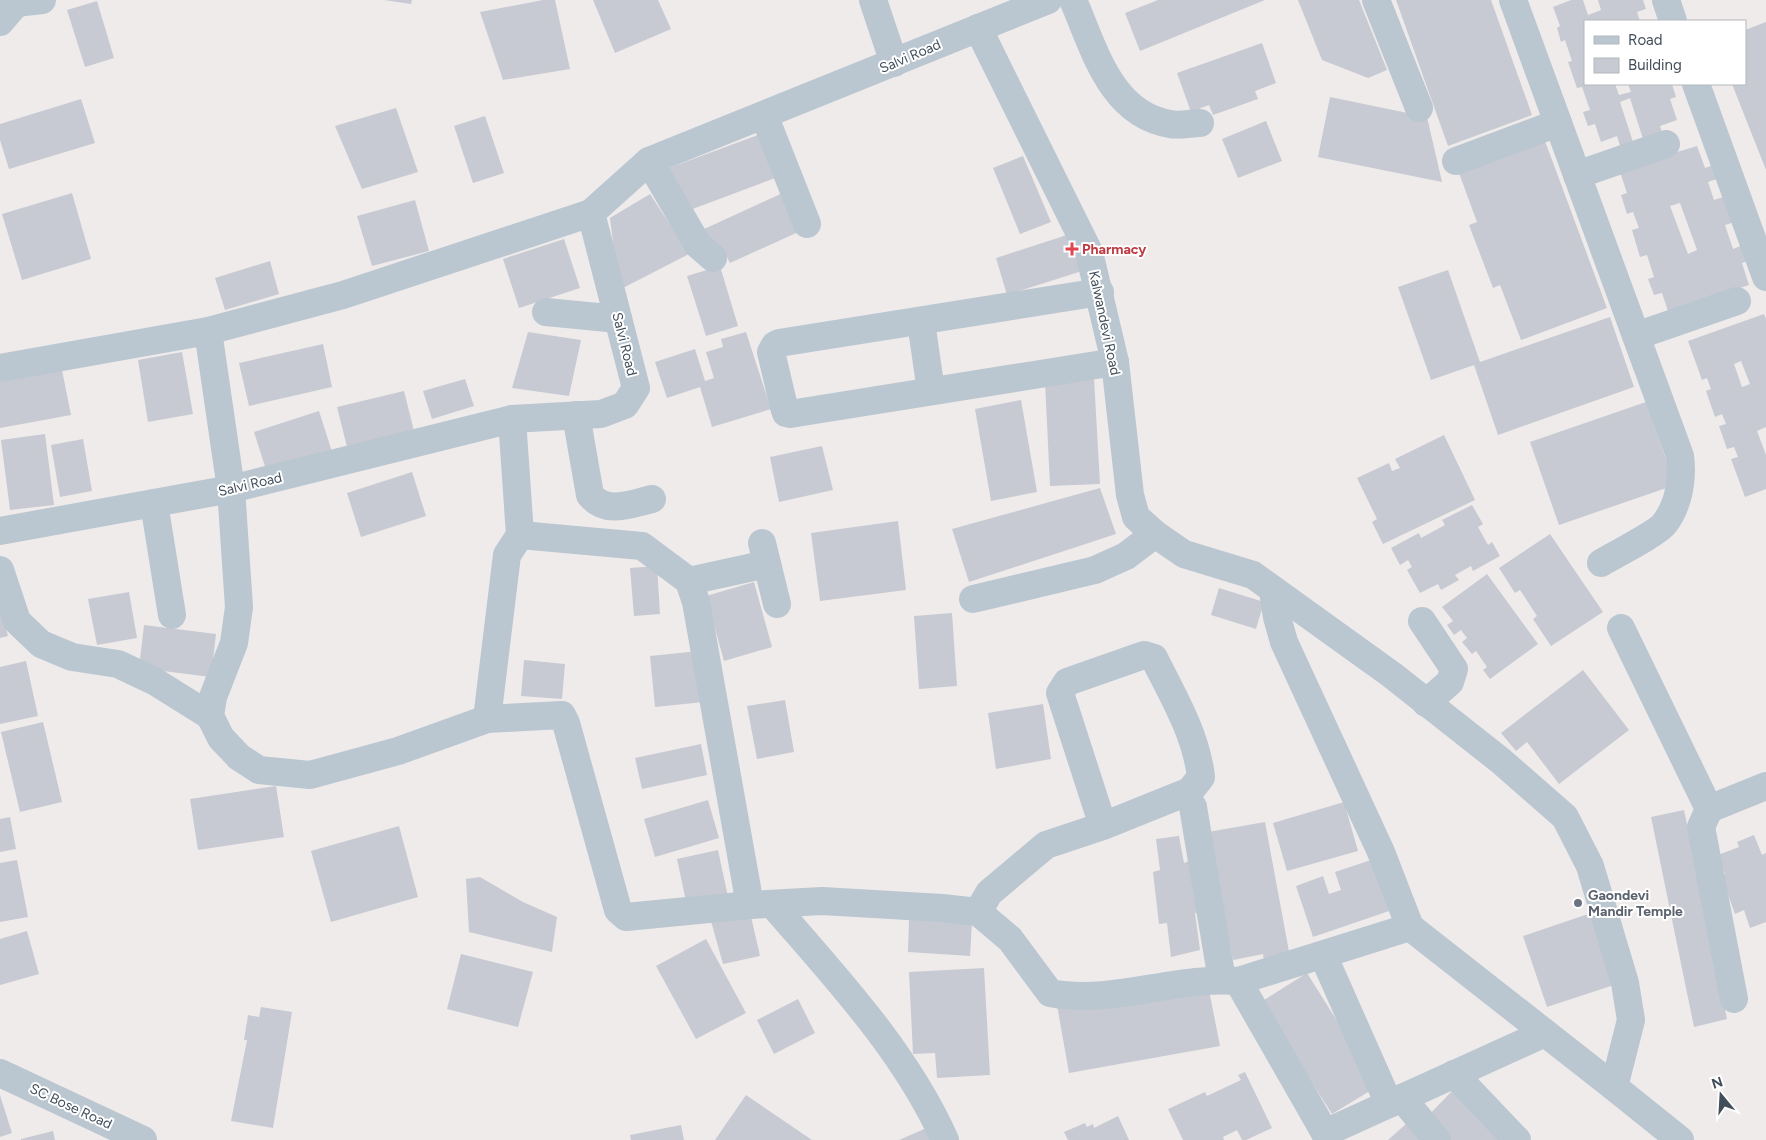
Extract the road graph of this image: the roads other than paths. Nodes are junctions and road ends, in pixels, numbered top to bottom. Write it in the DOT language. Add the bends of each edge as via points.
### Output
graph roads {
  1 [pos="873,0"];
  2 [pos="1048,0"];
  3 [pos="1073,0"];
  4 [pos="1376,0"];
  5 [pos="1666,0"];
  6 [pos="1516,1"];
  7 [pos="1673,20"];
  8 [pos="978,28"];
  9 [pos="894,63"];
  10 [pos="1696,85"];
  11 [pos="1418,108"];
  12 [pos="764,115"];
  13 [pos="1200,123"];
  14 [pos="1558,123"];
  15 [pos="1666,144"];
  16 [pos="1456,160"];
  17 [pos="649,161"];
  18 [pos="1577,175"];
  19 [pos="591,213"];
  20 [pos="807,224"];
  21 [pos="713,258"];
  22 [pos="1766,277"];
  23 [pos="1100,292"];
  24 [pos="1737,300"];
  25 [pos="546,312"];
  26 [pos="618,319"];
  27 [pos="921,322"];
  28 [pos="208,331"];
  29 [pos="1636,336"];
  30 [pos="1115,362"];
  31 [pos="0,368"];
  32 [pos="931,391"];
  33 [pos="576,415"];
  34 [pos="512,419"];
  35 [pos="231,489"];
  36 [pos="652,499"];
  37 [pos="154,503"];
  38 [pos="0,531"];
  39 [pos="1155,534"];
  40 [pos="520,535"];
  41 [pos="1601,562"];
  42 [pos="0,570"];
  43 [pos="689,581"];
  44 [pos="1273,591"];
  45 [pos="973,600"];
  46 [pos="777,604"];
  47 [pos="172,615"];
  48 [pos="1422,621"];
  49 [pos="1621,628"];
  50 [pos="1426,703"];
  51 [pos="210,716"];
  52 [pos="487,719"];
  53 [pos="1766,786"];
  54 [pos="1193,807"];
  55 [pos="1708,809"];
  56 [pos="1103,826"];
  57 [pos="762,906"];
  58 [pos="978,912"];
  59 [pos="1410,927"];
  60 [pos="1323,955"];
  61 [pos="1230,981"];
  62 [pos="1734,999"];
  63 [pos="1544,1033"];
  64 [pos="0,1072"];
  65 [pos="1454,1074"];
  66 [pos="1614,1087"];
  67 [pos="1395,1101"];
  68 [pos="1327,1136"];
  69 [pos="134,1138"];
  70 [pos="945,1140"];
  71 [pos="1437,1140"];
  72 [pos="1517,1140"];
  73 [pos="1680,1140"];
  1 -- 9 [label="street"];
  2 -- 8 [label="street, Salvi Road"];
  3 -- 13 [label="street" via="1104,72 1126,103 1138,112 1170,125"];
  4 -- 11 [label="street"];
  5 -- 7 [label="street"];
  6 -- 14 [label="street"];
  8 -- 9 [label="street, Salvi Road"];
  8 -- 23 [label="street, Kalwandevi Road" via="1089,252"];
  9 -- 12 [label="street, Salvi Road"];
  10 -- 22 [label="street"];
  12 -- 17 [label="street, Salvi Road"];
  12 -- 20 [label="street"];
  14 -- 16 [label="street"];
  14 -- 18 [label="street"];
  15 -- 18 [label="street"];
  17 -- 19 [label="street, Salvi Road"];
  17 -- 21 [label="street" via="698,245"];
  18 -- 29 [label="street"];
  19 -- 26 [label="street, Salvi Road"];
  19 -- 28 [label="street" via="343,295"];
  23 -- 27 [label="street"];
  23 -- 30 [label="street, Kalwandevi Road"];
  24 -- 29 [label="street"];
  25 -- 26 [label="street"];
  26 -- 33 [label="street, Salvi Road" via="636,388 625,405 601,414"];
  27 -- 32 [label="street"];
  27 -- 32 [label="street" via="779,344 771,352 784,407 790,414"];
  28 -- 31 [label="street"];
  28 -- 35 [label="street"];
  29 -- 41 [label="street" via="1680,456 1682,474 1678,495 1664,524"];
  30 -- 32 [label="street"];
  30 -- 39 [label="street, Kalwandevi Road" via="1130,495 1136,517"];
  33 -- 34 [label="street, Salvi Road"];
  33 -- 36 [label="street" via="590,495 604,506 617,507"];
  34 -- 35 [label="street, Salvi Road"];
  34 -- 40 [label="street"];
  35 -- 37 [label="street, Salvi Road"];
  35 -- 51 [label="street" via="239,607 234,643 213,697"];
  37 -- 38 [label="street, Salvi Road"];
  37 -- 47 [label="street"];
  39 -- 44 [label="street, Kalwandevi Road" via="1184,554 1252,575"];
  39 -- 45 [label="street" via="1126,556 1095,570"];
  40 -- 43 [label="street" via="642,546"];
  40 -- 52 [label="street" via="506,555"];
  42 -- 51 [label="street" via="17,621 41,644 72,657 118,664 154,681"];
  43 -- 46 [label="street" via="764,554"];
  43 -- 57 [label="street"];
  44 -- 50 [label="street, Kalwandevi Road" via="1392,675"];
  44 -- 59 [label="street" via="1284,642 1381,852"];
  48 -- 50 [label="street" via="1454,669 1450,682"];
  49 -- 55 [label="street"];
  50 -- 66 [label="street, Kalwandevi Road" via="1566,817 1590,866 1625,983 1631,1020"];
  51 -- 52 [label="street" via="221,738 239,757 259,770 310,775 398,751"];
  52 -- 57 [label="street" via="562,715 618,910 626,917"];
  53 -- 55 [label="street"];
  54 -- 61 [label="street"];
  55 -- 62 [label="street" via="1701,827"];
  56 -- 56 [label="street" via="1190,791 1201,777 1199,760 1184,717 1154,658 1144,656 1067,682 1060,693"];
  56 -- 58 [label="street" via="1046,845 989,893"];
  57 -- 58 [label="street" via="822,901"];
  57 -- 70 [label="street" via="880,1030 937,1121"];
  58 -- 61 [label="street" via="1010,938 1050,993 1066,996 1120,994"];
  59 -- 60 [label="street"];
  59 -- 63 [label="street"];
  60 -- 61 [label="street"];
  60 -- 67 [label="street"];
  61 -- 68 [label="street"];
  63 -- 65 [label="street"];
  63 -- 66 [label="street"];
  64 -- 69 [label="street, SC Bose Road"];
  65 -- 67 [label="street"];
  65 -- 72 [label="street"];
  66 -- 73 [label="street"];
  67 -- 68 [label="street"];
  67 -- 71 [label="street"];
}
